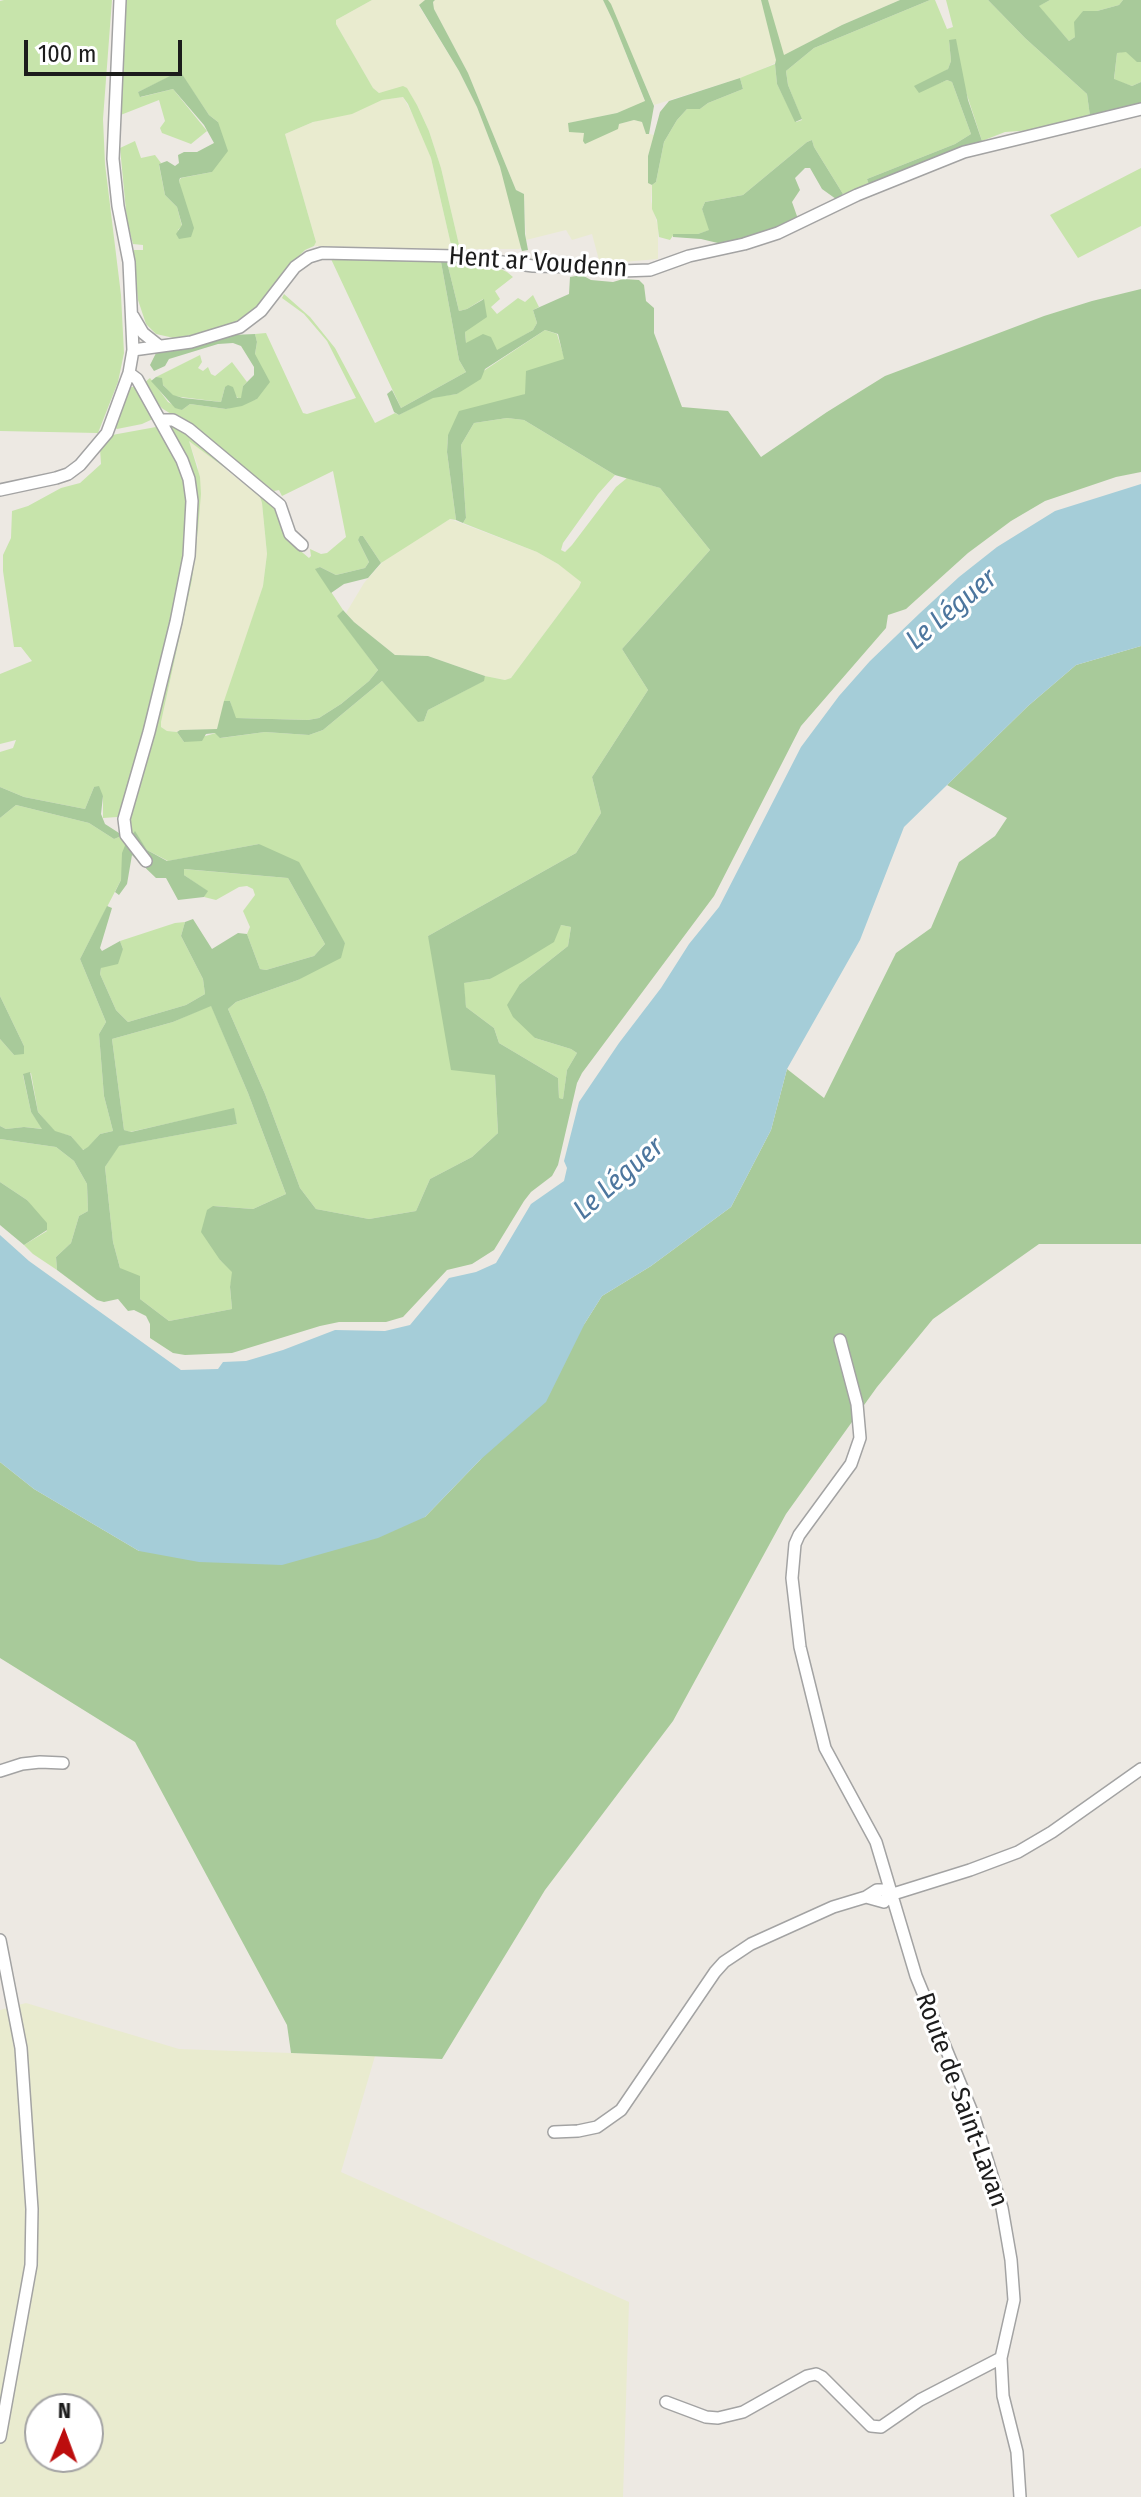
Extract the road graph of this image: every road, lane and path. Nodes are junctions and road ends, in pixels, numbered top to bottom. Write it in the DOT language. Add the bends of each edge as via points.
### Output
graph roads {
  1 [pos="120,0"];
  2 [pos="1141,109"];
  3 [pos="132,314"];
  4 [pos="158,345"];
  5 [pos="133,350"];
  6 [pos="129,373"];
  7 [pos="161,420"];
  8 [pos="0,490"];
  9 [pos="302,545"];
  10 [pos="146,861"];
  11 [pos="840,1340"];
  12 [pos="63,1763"];
  13 [pos="1141,1769"];
  14 [pos="0,1771"];
  15 [pos="890,1895"];
  16 [pos="0,1940"];
  17 [pos="554,2132"];
  18 [pos="1001,2358"];
  19 [pos="666,2402"];
  20 [pos="0,2437"];
  21 [pos="1020,2497"];
  1 -- 3 [label="street" via="113,159"];
  2 -- 4 [label="street, Hent ar Voudenn" via="964,152 778,233 650,270 322,253 295,267 267,304 240,327 191,342"];
  3 -- 4 [label="street"];
  3 -- 5 [label="street"];
  4 -- 5 [label="street, Hent ar Voudenn"];
  5 -- 6 [label="street"];
  6 -- 7 [label="street"];
  6 -- 8 [label="street" via="107,433 80,465 56,478"];
  7 -- 9 [label="street" via="189,429 272,498 285,512 290,534"];
  7 -- 10 [label="street" via="186,469 192,514 176,622 124,819 126,835"];
  11 -- 15 [label="street, Route de Saint-Lavan" via="860,1438 851,1464 799,1535 792,1578 800,1647 825,1748 876,1842"];
  12 -- 14 [label="street" via="22,1764"];
  13 -- 15 [label="street" via="1018,1852"];
  15 -- 17 [label="street" via="884,1902 866,1897 833,1907 724,1962 621,2110 597,2127"];
  15 -- 18 [label="street, Route de Saint-Lavan" via="916,1976 974,2117 1002,2208 1014,2300"];
  16 -- 20 [label="street" via="21,2048 32,2209 31,2265"];
  18 -- 19 [label="street" via="881,2427 871,2426 816,2374 743,2412 718,2418"];
  18 -- 21 [label="street, Route de Saint-Lavan"];
}
